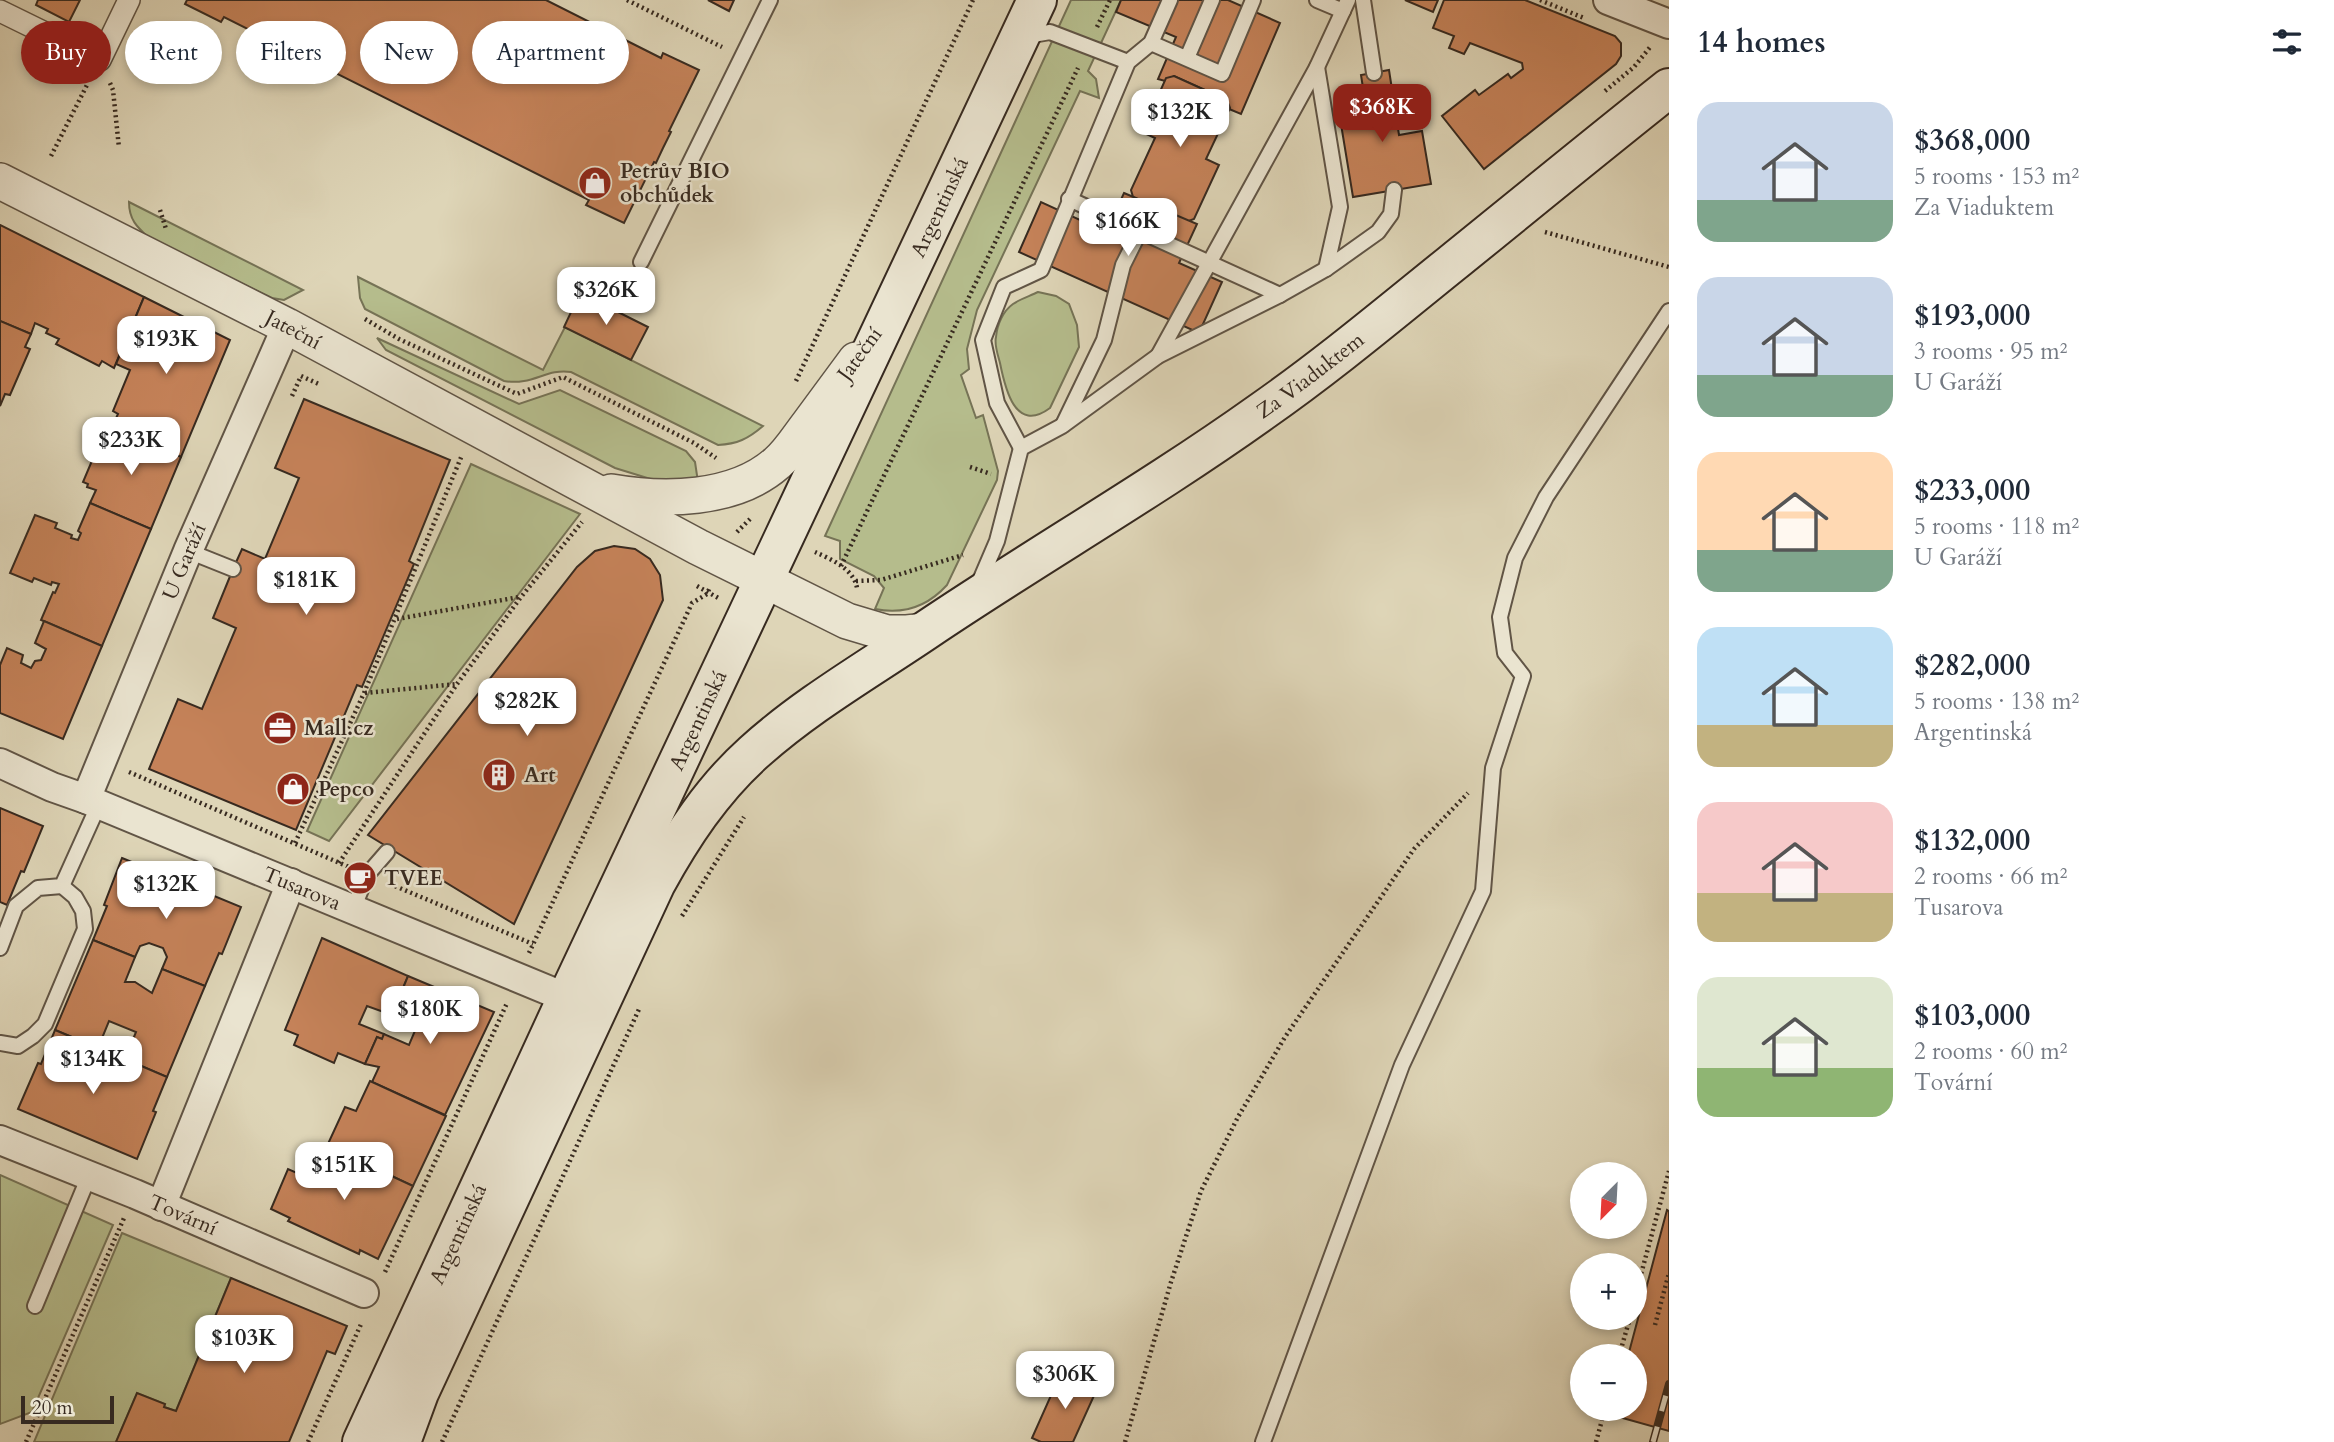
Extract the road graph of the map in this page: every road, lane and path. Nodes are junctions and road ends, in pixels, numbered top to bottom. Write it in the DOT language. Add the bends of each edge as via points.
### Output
graph roads {
  1 [pos="129,0"];
  2 [pos="627,0"];
  3 [pos="770,0"];
  4 [pos="973,0"];
  5 [pos="1037,0"];
  6 [pos="1110,0"];
  7 [pos="1170,0"];
  8 [pos="1212,0"];
  9 [pos="1253,0"];
  10 [pos="1317,0"];
  11 [pos="1363,0"];
  12 [pos="1608,0"];
  13 [pos="1345,6"];
  14 [pos="0,11"];
  15 [pos="21,21"];
  16 [pos="1669,23"];
  17 [pos="1097,27"];
  18 [pos="115,29"];
  19 [pos="125,34"];
  20 [pos="111,37"];
  21 [pos="1151,43"];
  22 [pos="1016,44"];
  23 [pos="1651,46"];
  24 [pos="742,57"];
  25 [pos="1187,58"];
  26 [pos="1128,62"];
  27 [pos="1317,67"];
  28 [pos="1078,68"];
  29 [pos="1374,73"];
  30 [pos="88,84"];
  31 [pos="110,84"];
  32 [pos="1669,88"];
  33 [pos="1602,93"];
  34 [pos="119,148"];
  35 [pos="51,156"];
  36 [pos="0,181"];
  37 [pos="1394,190"];
  38 [pos="1069,199"];
  39 [pos="1140,231"];
  40 [pos="1541,231"];
  41 [pos="642,262"];
  42 [pos="1211,264"];
  43 [pos="1669,267"];
  44 [pos="1326,269"];
  45 [pos="1280,295"];
  46 [pos="1669,311"];
  47 [pos="365,318"];
  48 [pos="887,318"];
  49 [pos="287,326"];
  50 [pos="1158,356"];
  51 [pos="326,387"];
  52 [pos="793,388"];
  53 [pos="290,401"];
  54 [pos="1062,426"];
  55 [pos="1021,448"];
  56 [pos="464,451"];
  57 [pos="723,463"];
  58 [pos="586,499"];
  59 [pos="188,551"];
  60 [pos="822,555"];
  61 [pos="963,555"];
  62 [pos="841,566"];
  63 [pos="233,569"];
  64 [pos="764,579"];
  65 [pos="708,594"];
  66 [pos="521,597"];
  67 [pos="971,600"];
  68 [pos="396,619"];
  69 [pos="926,631"];
  70 [pos="457,684"];
  71 [pos="364,693"];
  72 [pos="0,763"];
  73 [pos="1493,768"];
  74 [pos="125,770"];
  75 [pos="93,801"];
  76 [pos="745,816"];
  77 [pos="295,843"];
  78 [pos="387,852"];
  79 [pos="339,863"];
  80 [pos="367,875"];
  81 [pos="291,883"];
  82 [pos="62,886"];
  83 [pos="353,909"];
  84 [pos="681,917"];
  85 [pos="533,944"];
  86 [pos="0,947"];
  87 [pos="530,951"];
  88 [pos="567,998"];
  89 [pos="509,999"];
  90 [pos="641,1004"];
  91 [pos="0,1042"];
  92 [pos="0,1140"];
  93 [pos="1669,1171"];
  94 [pos="89,1176"];
  95 [pos="135,1194"];
  96 [pos="161,1206"];
  97 [pos="1647,1253"];
  98 [pos="1669,1273"];
  99 [pos="369,1297"];
  100 [pos="35,1306"];
  101 [pos="1656,1325"];
  102 [pos="1602,1421"];
  103 [pos="26,1442"];
  104 [pos="308,1442"];
  105 [pos="362,1442"];
  106 [pos="401,1442"];
  107 [pos="442,1442"];
  108 [pos="1125,1442"];
  109 [pos="1263,1442"];
  110 [pos="1596,1442"];
  1 -- 18 [label="street"];
  2 -- 24 [label="path"];
  3 -- 24 [label="lane"];
  4 -- 52 [label="path"];
  5 -- 22 [label="main road, Argentinská"];
  6 -- 17 [label="path"];
  7 -- 21 [label="lane"];
  8 -- 25 [label="lane"];
  9 -- 25 [label="lane" via="1222,74"];
  10 -- 13 [label="lane"];
  11 -- 29 [label="lane"];
  12 -- 16 [label="street"];
  13 -- 27 [label="lane"];
  14 -- 15 [label="street"];
  18 -- 19 [label="path"];
  18 -- 20 [label="street"];
  21 -- 25 [label="lane"];
  21 -- 26 [label="lane"];
  22 -- 26 [label="lane" via="1027,36 1050,32"];
  22 -- 48 [label="main road, Argentinská"];
  23 -- 33 [label="path"];
  24 -- 41 [label="lane"];
  26 -- 38 [label="lane"];
  27 -- 42 [label="lane"];
  27 -- 44 [label="lane" via="1340,207"];
  28 -- 62 [label="path"];
  30 -- 35 [label="path"];
  31 -- 34 [label="path"];
  32 -- 67 [label="main road, Za Viaduktem" via="1263,411 1171,475"];
  36 -- 49 [label="street, Jateční"];
  37 -- 44 [label="lane" via="1391,214 1378,232"];
  38 -- 39 [label="lane"];
  38 -- 55 [label="lane" via="1041,270 1004,287 983,340 997,403"];
  39 -- 42 [label="lane"];
  39 -- 54 [label="lane" via="1124,265 1104,340"];
  40 -- 43 [label="path"];
  42 -- 45 [label="lane"];
  42 -- 50 [label="lane"];
  44 -- 45 [label="lane"];
  45 -- 50 [label="lane"];
  46 -- 73 [label="lane" via="1546,497 1515,558 1500,617 1505,653 1524,676"];
  47 -- 57 [label="path" via="399,340 517,394 563,377 694,443"];
  48 -- 58 [label="street, Jateční" via="793,446 777,464 750,481 713,492 664,498"];
  48 -- 64 [label="main road, Argentinská"];
  49 -- 58 [label="street, Jateční"];
  49 -- 59 [label="street, U Garáží"];
  50 -- 54 [label="lane"];
  51 -- 53 [label="path" via="301,376"];
  54 -- 55 [label="lane"];
  55 -- 67 [label="lane" via="997,541"];
  56 -- 68 [label="path"];
  58 -- 64 [label="street, Jateční"];
  58 -- 66 [label="path"];
  59 -- 63 [label="lane"];
  59 -- 75 [label="street, U Garáží"];
  60 -- 62 [label="path"];
  61 -- 62 [label="path" via="881,580 856,581"];
  64 -- 69 [label="street, Jateční" via="870,630"];
  64 -- 88 [label="main road, Argentinská"];
  65 -- 85 [label="path" via="692,603"];
  66 -- 68 [label="path"];
  66 -- 70 [label="path"];
  67 -- 69 [label="main road, Za Viaduktem"];
  68 -- 71 [label="path"];
  69 -- 106 [label="main road, Argentinská" via="830,694 751,754 683,835 656,883 454,1317"];
  70 -- 71 [label="path"];
  70 -- 79 [label="path"];
  71 -- 77 [label="path"];
  72 -- 75 [label="street, Tusarova"];
  73 -- 108 [label="path" via="1414,849 1285,1037 1238,1116 1201,1191"];
  73 -- 109 [label="lane" via="1483,891 1402,1065"];
  74 -- 77 [label="path"];
  75 -- 81 [label="street, Tusarova"];
  75 -- 82 [label="lane"];
  76 -- 84 [label="path"];
  77 -- 79 [label="path"];
  78 -- 80 [label="lane"];
  79 -- 80 [label="path"];
  80 -- 83 [label="lane"];
  80 -- 85 [label="path"];
  81 -- 83 [label="street, Tusarova"];
  81 -- 96 [label="street"];
  82 -- 86 [label="lane" via="38,888 16,906"];
  82 -- 91 [label="lane" via="83,911 85,929 45,1024 18,1046"];
  83 -- 88 [label="street, Tusarova"];
  85 -- 87 [label="path"];
  88 -- 105 [label="main road, Argentinská"];
  89 -- 99 [label="path"];
  90 -- 107 [label="path"];
  92 -- 94 [label="street, Tovární"];
  93 -- 97 [label="path"];
  94 -- 95 [label="street, Tovární"];
  94 -- 100 [label="lane"];
  95 -- 96 [label="street, Tovární"];
  95 -- 103 [label="path"];
  96 -- 99 [label="street, Tovární"];
  98 -- 101 [label="path"];
  99 -- 104 [label="path"];
  102 -- 110 [label="path"];
}
